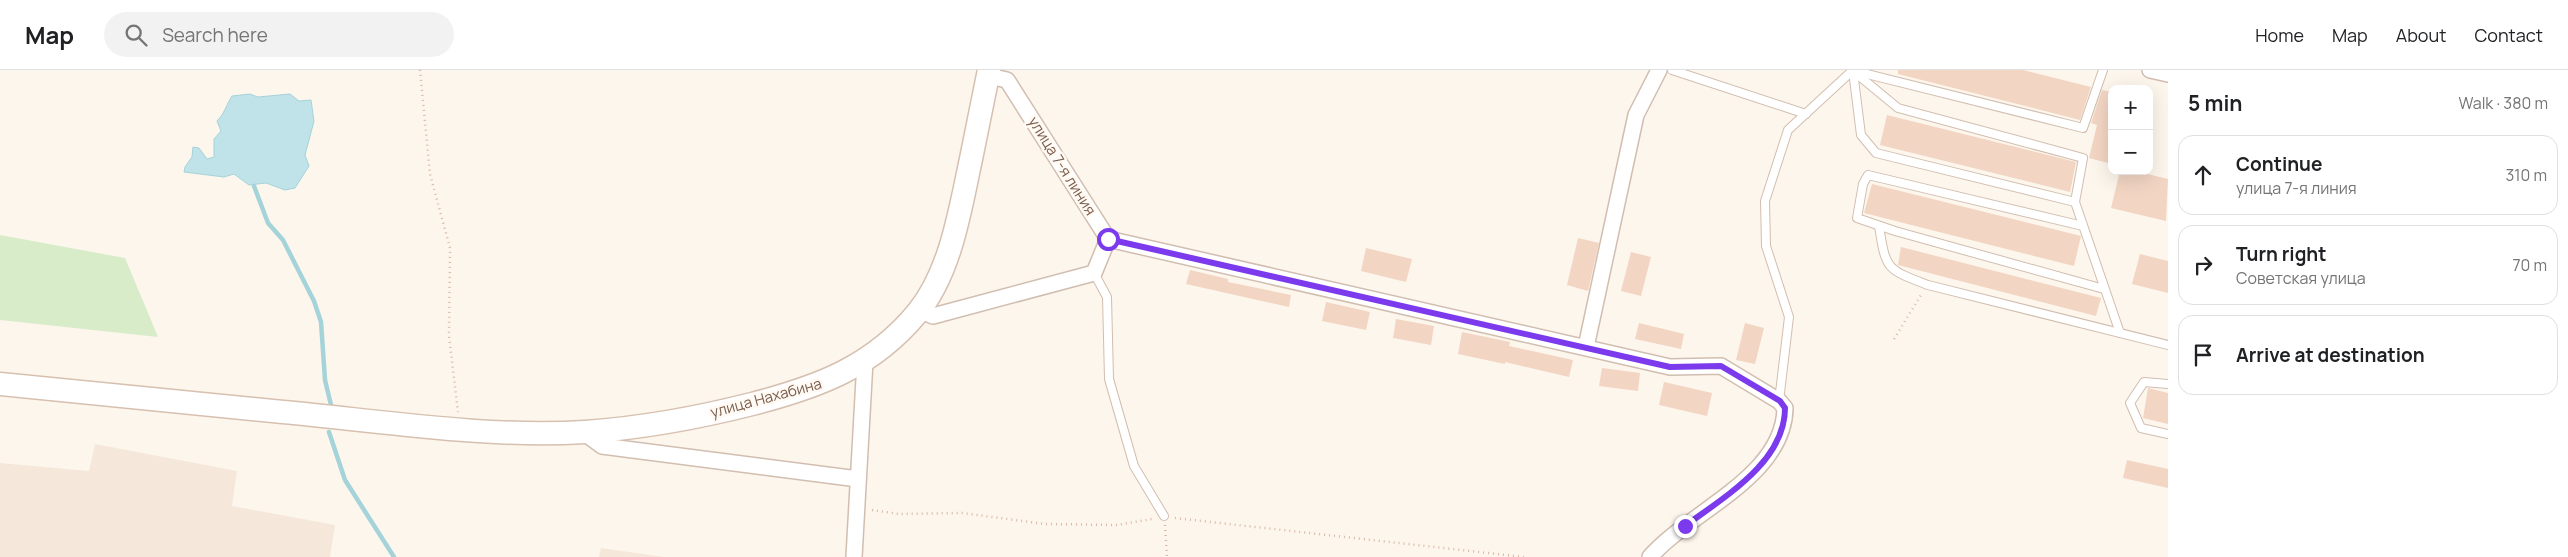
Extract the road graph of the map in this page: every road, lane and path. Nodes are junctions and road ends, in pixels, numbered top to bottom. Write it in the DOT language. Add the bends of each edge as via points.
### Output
graph roads {
  1 [pos="420,70"];
  2 [pos="1659,70"];
  3 [pos="1672,70"];
  4 [pos="1853,70"];
  5 [pos="2104,70"];
  6 [pos="2150,70"];
  7 [pos="988,73"];
  8 [pos="2168,74"];
  9 [pos="1806,114"];
  10 [pos="2075,202"];
  11 [pos="1879,226"];
  12 [pos="2083,226"];
  13 [pos="1108,239"];
  14 [pos="1094,273"];
  15 [pos="1928,285"];
  16 [pos="2104,289"];
  17 [pos="919,310"];
  18 [pos="2120,334"];
  19 [pos="1894,339"];
  20 [pos="2168,345"];
  21 [pos="1586,347"];
  22 [pos="865,361"];
  23 [pos="0,384"];
  24 [pos="2168,384"];
  25 [pos="1780,401"];
  26 [pos="458,429"];
  27 [pos="583,432"];
  28 [pos="2168,434"];
  29 [pos="858,479"];
  30 [pos="857,508"];
  31 [pos="1164,516"];
  32 [pos="854,557"];
  33 [pos="1167,557"];
  34 [pos="1524,557"];
  35 [pos="1650,557"];
  1 -- 26 [label="path" via="430,174 450,248 450,336"];
  2 -- 21 [label="street" via="1636,116"];
  3 -- 9 [label="lane"];
  4 -- 5 [label="lane" via="2083,128"];
  4 -- 9 [label="lane"];
  4 -- 10 [label="lane" via="1861,135 1876,153"];
  4 -- 10 [label="lane" via="1898,108 2083,158"];
  6 -- 8 [label="street"];
  7 -- 13 [label="street, улица 7-я линия" via="1007,80"];
  7 -- 17 [label="main road, улица Нахабина" via="959,214 944,263"];
  9 -- 25 [label="lane" via="1788,130 1765,201 1766,246 1789,317"];
  10 -- 12 [label="lane"];
  11 -- 12 [label="lane" via="1857,218 1863,184 1868,175"];
  11 -- 15 [label="lane" via="1884,260 1898,274"];
  11 -- 16 [label="lane"];
  12 -- 16 [label="lane"];
  13 -- 14 [label="street"];
  13 -- 21 [label="street"];
  14 -- 17 [label="street" via="933,316"];
  14 -- 31 [label="lane" via="1107,297 1109,380 1116,406 1134,466"];
  15 -- 18 [label="lane"];
  15 -- 19 [label="path"];
  16 -- 18 [label="lane"];
  17 -- 22 [label="main road, улица Нахабина" via="895,337"];
  18 -- 20 [label="lane"];
  21 -- 25 [label="street" via="1670,367 1721,366"];
  22 -- 27 [label="main road, улица Нахабина" via="827,382 728,410 652,425"];
  22 -- 29 [label="street"];
  23 -- 26 [label="main road, улица Нахабина"];
  24 -- 28 [label="lane" via="2144,382 2130,404 2141,428"];
  25 -- 35 [label="street" via="1785,408 1785,422 1777,442 1763,462"];
  26 -- 27 [label="main road, улица Нахабина"];
  27 -- 29 [label="street" via="602,446"];
  29 -- 30 [label="street"];
  30 -- 31 [label="path" via="900,514 962,513 1045,524 1117,525"];
  30 -- 32 [label="street"];
  31 -- 33 [label="path"];
  31 -- 34 [label="path"];
}
